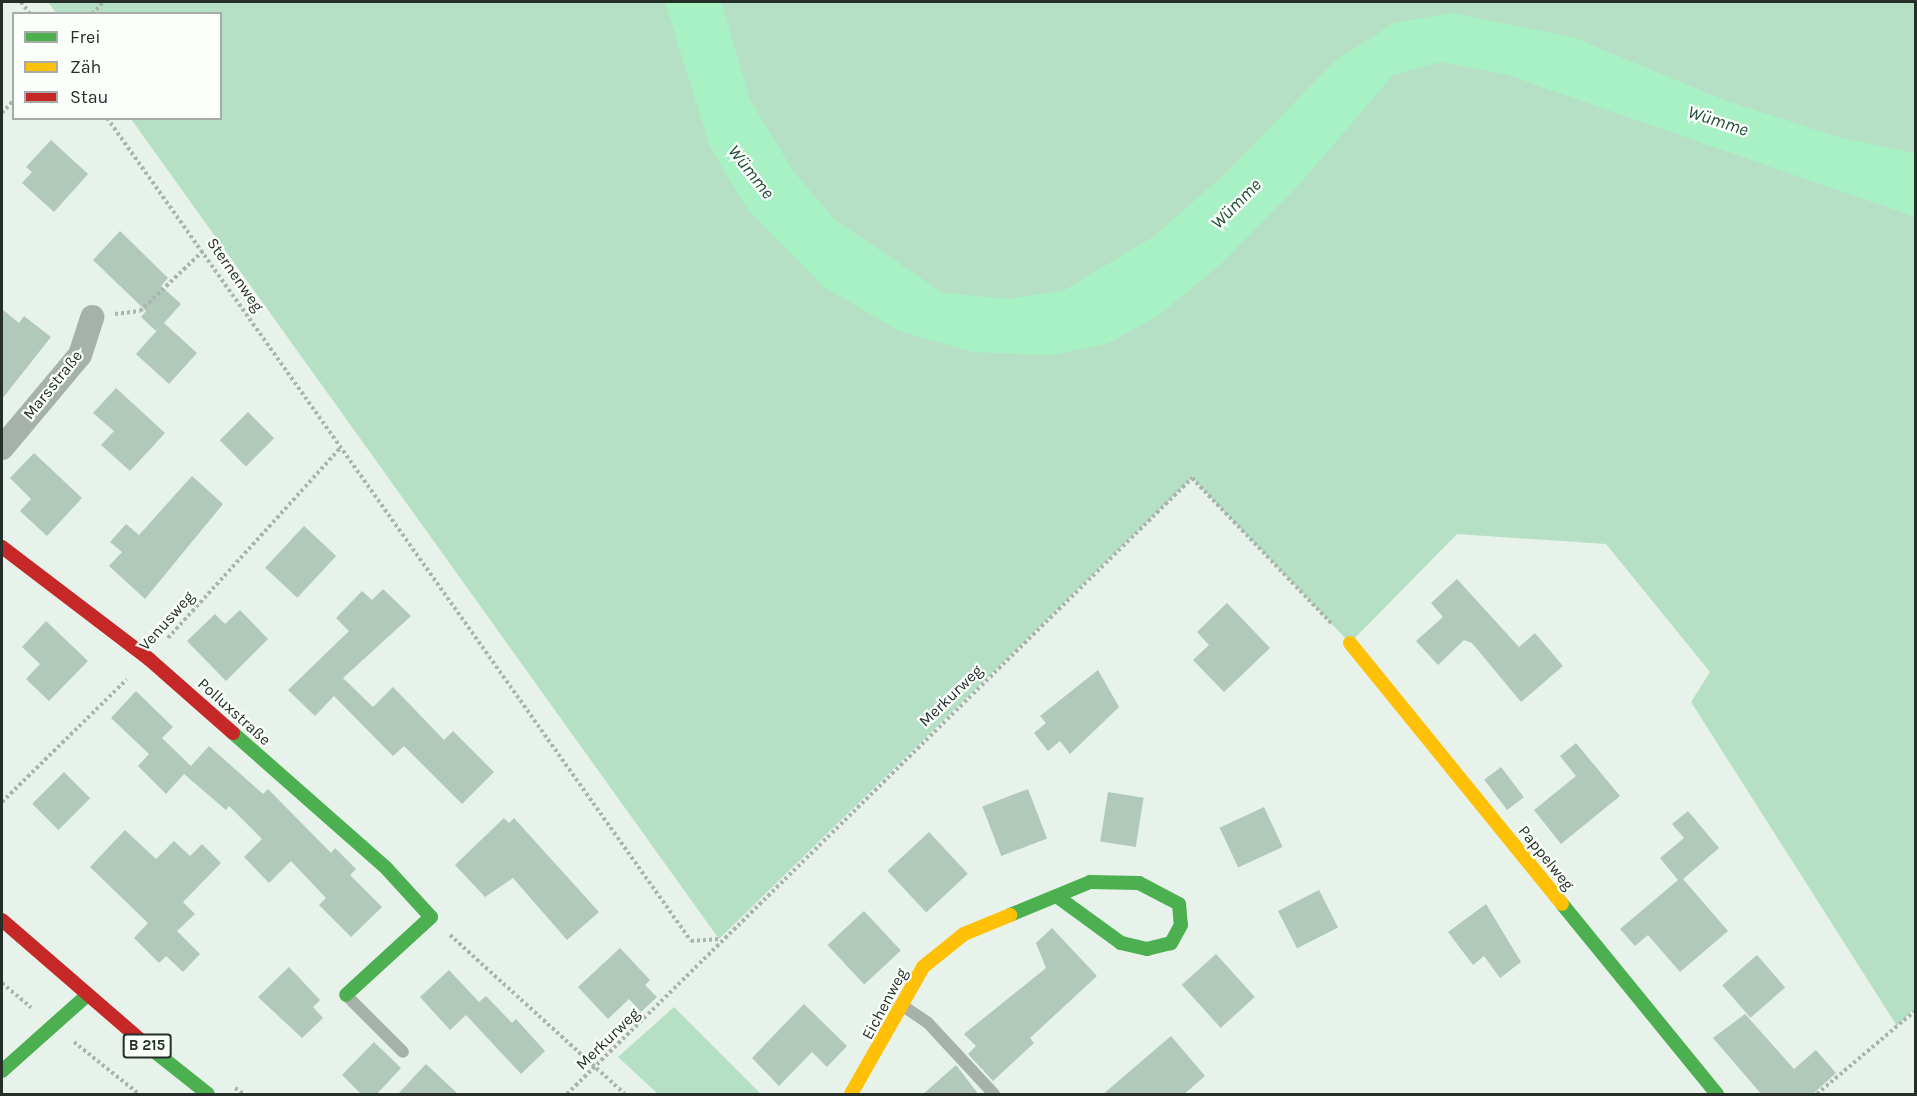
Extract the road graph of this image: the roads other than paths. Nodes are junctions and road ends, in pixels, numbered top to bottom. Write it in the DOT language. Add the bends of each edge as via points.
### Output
graph roads {
  1 [pos="92,317"];
  2 [pos="2,447"];
  3 [pos="2,547"];
  4 [pos="1350,643"];
  5 [pos="1058,897"];
  6 [pos="2,920"];
  7 [pos="2,942"];
  8 [pos="346,995"];
  9 [pos="86,997"];
  10 [pos="902,1005"];
  11 [pos="403,1052"];
  12 [pos="2,1071"];
  13 [pos="208,1095"];
  14 [pos="851,1095"];
  15 [pos="994,1095"];
  16 [pos="1717,1095"];
  1 -- 2 [label="street, Marsstraße" via="80,355"];
  3 -- 8 [label="street, Polluxstraße" via="149,659 387,869 431,917"];
  4 -- 16 [label="street, Pappelweg"];
  5 -- 5 [label="street, Eichenweg" via="1121,942 1147,949 1172,943 1181,925 1179,904 1139,884 1090,882"];
  5 -- 10 [label="street, Eichenweg" via="964,934 923,967"];
  6 -- 9 [label="street, B 215"];
  7 -- 9 [label="street, B 215"];
  8 -- 11 [label="lane"];
  9 -- 12 [label="street"];
  9 -- 13 [label="street, B 215"];
  10 -- 14 [label="street, Eichenweg"];
  10 -- 15 [label="lane" via="927,1023"];
}
